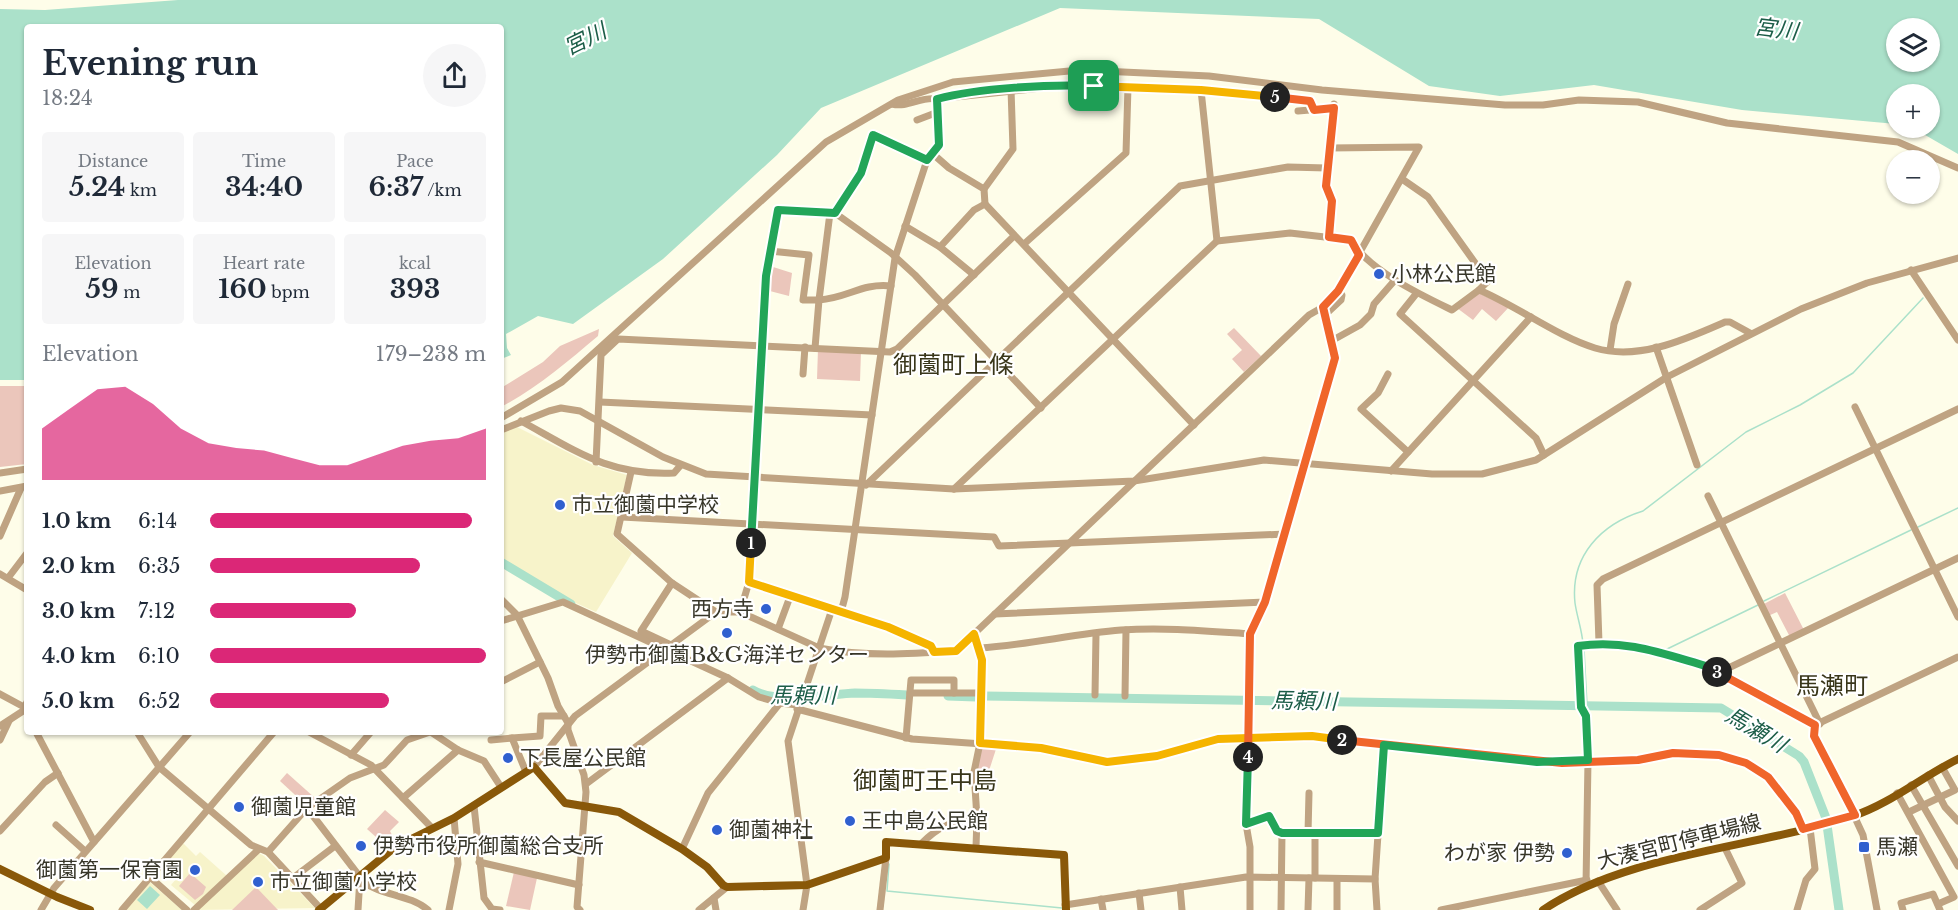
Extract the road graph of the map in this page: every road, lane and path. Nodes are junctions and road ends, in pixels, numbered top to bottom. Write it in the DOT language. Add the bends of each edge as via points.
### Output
graph roads {
  1 [pos="1128,87"];
  2 [pos="1011,89"];
  3 [pos="1201,90"];
  4 [pos="937,99"];
  5 [pos="892,104"];
  6 [pos="1314,110"];
  7 [pos="1298,111"];
  8 [pos="938,112"];
  9 [pos="917,120"];
  10 [pos="1329,148"];
  11 [pos="933,154"];
  12 [pos="927,160"];
  13 [pos="1327,168"];
  14 [pos="1958,168"];
  15 [pos="1402,179"];
  16 [pos="1211,180"];
  17 [pos="984,189"];
  18 [pos="985,204"];
  19 [pos="833,213"];
  20 [pos="905,226"];
  21 [pos="1014,236"];
  22 [pos="1329,237"];
  23 [pos="1217,241"];
  24 [pos="1024,244"];
  25 [pos="940,247"];
  26 [pos="770,251"];
  27 [pos="1359,255"];
  28 [pos="895,258"];
  29 [pos="1958,258"];
  30 [pos="1911,270"];
  31 [pos="974,275"];
  32 [pos="1395,280"];
  33 [pos="1628,284"];
  34 [pos="891,286"];
  35 [pos="1479,290"];
  36 [pos="1069,292"];
  37 [pos="1416,294"];
  38 [pos="819,300"];
  39 [pos="944,304"];
  40 [pos="1325,310"];
  41 [pos="1531,316"];
  42 [pos="1750,333"];
  43 [pos="1112,339"];
  44 [pos="1333,340"];
  45 [pos="1958,340"];
  46 [pos="761,346"];
  47 [pos="805,347"];
  48 [pos="814,348"];
  49 [pos="1656,348"];
  50 [pos="1610,350"];
  51 [pos="881,351"];
  52 [pos="996,361"];
  53 [pos="803,374"];
  54 [pos="1388,374"];
  55 [pos="1667,377"];
  56 [pos="1473,379"];
  57 [pos="600,402"];
  58 [pos="1855,407"];
  59 [pos="1041,408"];
  60 [pos="1958,409"];
  61 [pos="759,411"];
  62 [pos="872,415"];
  63 [pos="504,416"];
  64 [pos="599,420"];
  65 [pos="521,421"];
  66 [pos="1194,425"];
  67 [pos="504,429"];
  68 [pos="1875,448"];
  69 [pos="1408,452"];
  70 [pos="1544,455"];
  71 [pos="596,462"];
  72 [pos="1305,462"];
  73 [pos="1697,465"];
  74 [pos="680,466"];
  75 [pos="24,469"];
  76 [pos="1391,471"];
  77 [pos="631,472"];
  78 [pos="0,473"];
  79 [pos="756,478"];
  80 [pos="1134,481"];
  81 [pos="864,485"];
  82 [pos="24,487"];
  83 [pos="954,489"];
  84 [pos="0,491"];
  85 [pos="1708,496"];
  86 [pos="622,518"];
  87 [pos="1721,522"];
  88 [pos="753,525"];
  89 [pos="855,530"];
  90 [pos="0,534"];
  91 [pos="1285,534"];
  92 [pos="1069,543"];
  93 [pos="24,557"];
  94 [pos="1958,558"];
  95 [pos="1934,569"];
  96 [pos="0,574"];
  97 [pos="8,578"];
  98 [pos="749,582"];
  99 [pos="672,583"];
  100 [pos="24,588"];
  101 [pos="791,594"];
  102 [pos="1265,602"];
  103 [pos="504,603"];
  104 [pos="831,609"];
  105 [pos="716,612"];
  106 [pos="740,612"];
  107 [pos="841,612"];
  108 [pos="995,614"];
  109 [pos="517,615"];
  110 [pos="1958,617"];
  111 [pos="504,620"];
  112 [pos="778,629"];
  113 [pos="1126,630"];
  114 [pos="974,634"];
  115 [pos="1096,634"];
  116 [pos="1250,634"];
  117 [pos="1599,643"];
  118 [pos="1780,643"];
  119 [pos="669,646"];
  120 [pos="819,648"];
  121 [pos="979,648"];
  122 [pos="934,652"];
  123 [pos="1958,657"];
  124 [pos="540,662"];
  125 [pos="1719,673"];
  126 [pos="728,678"];
  127 [pos="504,680"];
  128 [pos="910,693"];
  129 [pos="954,693"];
  130 [pos="981,693"];
  131 [pos="0,694"];
  132 [pos="1095,695"];
  133 [pos="1125,696"];
  134 [pos="800,702"];
  135 [pos="780,703"];
  136 [pos="24,707"];
  137 [pos="24,709"];
  138 [pos="10,719"];
  139 [pos="566,720"];
  140 [pos="1817,724"];
  141 [pos="0,726"];
  142 [pos="38,735"];
  143 [pos="139,735"];
  144 [pos="187,735"];
  145 [pos="271,735"];
  146 [pos="314,735"];
  147 [pos="368,735"];
  148 [pos="421,735"];
  149 [pos="435,735"];
  150 [pos="444,735"];
  151 [pos="1248,736"];
  152 [pos="512,738"];
  153 [pos="906,738"];
  154 [pos="0,740"];
  155 [pos="491,740"];
  156 [pos="446,742"];
  157 [pos="980,743"];
  158 [pos="1384,745"];
  159 [pos="458,750"];
  160 [pos="351,755"];
  161 [pos="1958,759"];
  162 [pos="1588,760"];
  163 [pos="159,767"];
  164 [pos="534,767"];
  165 [pos="1942,767"];
  166 [pos="376,769"];
  167 [pos="526,772"];
  168 [pos="58,773"];
  169 [pos="1928,775"];
  170 [pos="586,784"];
  171 [pos="1911,785"];
  172 [pos="501,788"];
  173 [pos="1309,793"];
  174 [pos="1897,793"];
  175 [pos="1940,796"];
  176 [pos="403,798"];
  177 [pos="1922,804"];
  178 [pos="474,806"];
  179 [pos="585,807"];
  180 [pos="307,808"];
  181 [pos="208,809"];
  182 [pos="1909,812"];
  183 [pos="1855,815"];
  184 [pos="454,818"];
  185 [pos="977,818"];
  186 [pos="1958,821"];
  187 [pos="1246,824"];
  188 [pos="56,825"];
  189 [pos="432,828"];
  190 [pos="1806,828"];
  191 [pos="0,831"];
  192 [pos="1282,833"];
  193 [pos="1311,833"];
  194 [pos="1378,833"];
  195 [pos="94,842"];
  196 [pos="921,843"];
  197 [pos="335,846"];
  198 [pos="976,848"];
  199 [pos="1725,848"];
  200 [pos="682,849"];
  201 [pos="258,850"];
  202 [pos="85,851"];
  203 [pos="268,852"];
  204 [pos="886,858"];
  205 [pos="1957,860"];
  206 [pos="479,862"];
  207 [pos="0,869"];
  208 [pos="1250,877"];
  209 [pos="150,878"];
  210 [pos="293,878"];
  211 [pos="1281,878"];
  212 [pos="1312,878"];
  213 [pos="361,879"];
  214 [pos="1337,879"];
  215 [pos="1375,879"];
  216 [pos="1598,881"];
  217 [pos="1587,883"];
  218 [pos="579,885"];
  219 [pos="807,885"];
  220 [pos="728,887"];
  221 [pos="1180,887"];
  222 [pos="1139,893"];
  223 [pos="50,894"];
  224 [pos="714,898"];
  225 [pos="1101,899"];
  226 [pos="1939,907"];
  227 [pos="1066,908"];
  228 [pos="320,909"];
  229 [pos="489,909"];
  230 [pos="41,910"];
  231 [pos="90,910"];
  232 [pos="122,910"];
  233 [pos="187,910"];
  234 [pos="194,910"];
  235 [pos="358,910"];
  236 [pos="428,910"];
  237 [pos="449,910"];
  238 [pos="501,910"];
  239 [pos="580,910"];
  240 [pos="699,910"];
  241 [pos="716,910"];
  242 [pos="803,910"];
  243 [pos="880,910"];
  244 [pos="1103,910"];
  245 [pos="1141,910"];
  246 [pos="1182,910"];
  247 [pos="1250,910"];
  248 [pos="1281,910"];
  249 [pos="1308,910"];
  250 [pos="1337,910"];
  251 [pos="1377,910"];
  252 [pos="1441,910"];
  253 [pos="1543,910"];
  254 [pos="1617,910"];
  255 [pos="1700,910"];
  256 [pos="1797,910"];
  257 [pos="1877,910"];
  258 [pos="1903,910"];
  1 -- 2 [label="street" via="1069,85"];
  1 -- 3 [label="street"];
  1 -- 24 [label="street" via="1126,153"];
  2 -- 4 [label="street"];
  2 -- 17 [label="street" via="1013,149"];
  3 -- 6 [label="street" via="1310,101"];
  3 -- 16 [label="street"];
  4 -- 5 [label="street" via="927,97 899,106"];
  4 -- 8 [label="street"];
  5 -- 14 [label="street" via="953,82 1080,70 1209,76 1505,105 1620,100 1727,123 1898,142"];
  5 -- 63 [label="street" via="826,142 562,382"];
  6 -- 7 [label="street"];
  6 -- 10 [label="street" via="1334,106"];
  8 -- 9 [label="street"];
  8 -- 11 [label="street" via="939,145"];
  10 -- 13 [label="street"];
  10 -- 15 [label="street" via="1419,147"];
  11 -- 12 [label="street"];
  11 -- 17 [label="street"];
  12 -- 19 [label="street" via="873,135 861,173"];
  12 -- 20 [label="street"];
  13 -- 16 [label="street" via="1288,166"];
  13 -- 22 [label="street" via="1326,186 1332,201"];
  15 -- 27 [label="street"];
  15 -- 35 [label="street" via="1428,197 1464,246 1488,281"];
  16 -- 23 [label="street"];
  16 -- 36 [label="street" via="1180,186"];
  17 -- 18 [label="street"];
  18 -- 21 [label="street"];
  18 -- 25 [label="street" via="974,210"];
  19 -- 26 [label="street" via="778,210"];
  19 -- 28 [label="street"];
  19 -- 38 [label="street"];
  20 -- 25 [label="street"];
  20 -- 28 [label="street"];
  21 -- 24 [label="street"];
  21 -- 31 [label="street"];
  22 -- 23 [label="street" via="1290,233"];
  22 -- 27 [label="street" via="1351,240"];
  23 -- 43 [label="street"];
  24 -- 36 [label="street"];
  25 -- 31 [label="street"];
  26 -- 38 [label="street" via="809,252 803,300"];
  26 -- 46 [label="street"];
  27 -- 32 [label="street"];
  27 -- 40 [label="street"];
  28 -- 34 [label="street"];
  28 -- 39 [label="street"];
  29 -- 30 [label="street"];
  30 -- 42 [label="street" via="1835,295"];
  30 -- 45 [label="street"];
  31 -- 39 [label="street"];
  32 -- 37 [label="street"];
  32 -- 44 [label="street" via="1366,320"];
  33 -- 50 [label="street"];
  34 -- 38 [label="street" via="863,286 842,296"];
  34 -- 51 [label="street"];
  35 -- 37 [label="street" via="1452,310"];
  35 -- 41 [label="street"];
  36 -- 43 [label="street"];
  36 -- 52 [label="street"];
  37 -- 56 [label="street" via="1400,314"];
  38 -- 48 [label="street"];
  39 -- 51 [label="street" via="897,349"];
  39 -- 52 [label="street"];
  40 -- 44 [label="street"];
  40 -- 66 [label="street" via="1309,315"];
  41 -- 50 [label="street" via="1596,348"];
  41 -- 56 [label="street"];
  42 -- 49 [label="street" via="1725,322"];
  42 -- 55 [label="street"];
  43 -- 59 [label="street"];
  43 -- 66 [label="street"];
  44 -- 72 [label="street" via="1335,358"];
  46 -- 47 [label="street"];
  46 -- 57 [label="street" via="618,339 602,355"];
  46 -- 61 [label="street"];
  47 -- 48 [label="street"];
  47 -- 53 [label="street"];
  48 -- 51 [label="street"];
  49 -- 50 [label="street"];
  49 -- 55 [label="street"];
  51 -- 62 [label="street"];
  52 -- 59 [label="street"];
  52 -- 81 [label="street"];
  54 -- 69 [label="street" via="1378,393 1361,409"];
  55 -- 70 [label="street"];
  55 -- 73 [label="street"];
  56 -- 69 [label="street"];
  56 -- 70 [label="street" via="1536,438"];
  57 -- 61 [label="street"];
  57 -- 64 [label="street"];
  58 -- 68 [label="street"];
  59 -- 83 [label="street"];
  60 -- 68 [label="street"];
  61 -- 62 [label="street"];
  61 -- 79 [label="street"];
  62 -- 81 [label="street"];
  64 -- 65 [label="street" via="561,408"];
  64 -- 71 [label="street"];
  64 -- 74 [label="street"];
  65 -- 67 [label="street"];
  65 -- 71 [label="street"];
  66 -- 80 [label="street"];
  68 -- 87 [label="street"];
  68 -- 95 [label="street"];
  69 -- 76 [label="street"];
  70 -- 76 [label="street" via="1519,466 1482,474"];
  71 -- 77 [label="street"];
  72 -- 76 [label="street"];
  72 -- 80 [label="street" via="1251,461"];
  72 -- 91 [label="street"];
  74 -- 77 [label="street" via="674,473"];
  74 -- 79 [label="street" via="706,474"];
  75 -- 78 [label="street"];
  77 -- 86 [label="street"];
  79 -- 81 [label="street"];
  79 -- 88 [label="street"];
  80 -- 83 [label="street"];
  80 -- 92 [label="street"];
  81 -- 83 [label="street"];
  81 -- 89 [label="street"];
  82 -- 84 [label="street"];
  82 -- 90 [label="street"];
  85 -- 87 [label="street"];
  86 -- 88 [label="street"];
  86 -- 99 [label="street" via="617,534"];
  87 -- 117 [label="street" via="1599,582"];
  87 -- 118 [label="street"];
  88 -- 89 [label="street"];
  88 -- 98 [label="street"];
  89 -- 92 [label="street" via="994,537 999,546"];
  89 -- 107 [label="street"];
  91 -- 92 [label="street"];
  91 -- 102 [label="street"];
  92 -- 108 [label="street"];
  93 -- 97 [label="street"];
  94 -- 95 [label="street"];
  95 -- 110 [label="street"];
  95 -- 118 [label="street"];
  96 -- 97 [label="street"];
  97 -- 100 [label="street"];
  98 -- 101 [label="street"];
  98 -- 106 [label="street"];
  99 -- 105 [label="street"];
  99 -- 119 [label="street" via="641,631"];
  101 -- 104 [label="street"];
  101 -- 112 [label="street"];
  102 -- 108 [label="street"];
  102 -- 116 [label="street"];
  103 -- 109 [label="street"];
  104 -- 107 [label="street"];
  104 -- 120 [label="street"];
  105 -- 106 [label="street"];
  105 -- 119 [label="street"];
  106 -- 112 [label="street"];
  107 -- 122 [label="street" via="918,639"];
  108 -- 114 [label="street"];
  109 -- 111 [label="street"];
  109 -- 119 [label="street" via="563,602"];
  109 -- 124 [label="street"];
  112 -- 120 [label="street"];
  113 -- 115 [label="street"];
  113 -- 116 [label="street"];
  113 -- 133 [label="street"];
  114 -- 121 [label="street"];
  114 -- 122 [label="street" via="956,651"];
  115 -- 121 [label="street"];
  115 -- 132 [label="street"];
  116 -- 151 [label="street"];
  117 -- 125 [label="street" via="1648,650"];
  117 -- 162 [label="street" via="1583,645 1581,707 1586,716"];
  118 -- 125 [label="street"];
  118 -- 140 [label="street"];
  119 -- 126 [label="street"];
  119 -- 139 [label="street"];
  120 -- 122 [label="street" via="865,654"];
  120 -- 134 [label="street"];
  121 -- 130 [label="street"];
  123 -- 140 [label="street"];
  124 -- 127 [label="street"];
  124 -- 139 [label="street"];
  125 -- 140 [label="street"];
  126 -- 135 [label="street" via="759,697"];
  126 -- 170 [label="street"];
  128 -- 129 [label="street"];
  128 -- 129 [label="street" via="911,680 954,680"];
  128 -- 153 [label="street"];
  129 -- 130 [label="street"];
  130 -- 157 [label="street"];
  131 -- 136 [label="street"];
  134 -- 135 [label="street"];
  134 -- 153 [label="street"];
  134 -- 219 [label="street" via="788,741"];
  135 -- 200 [label="street" via="708,793"];
  137 -- 138 [label="street"];
  138 -- 141 [label="street"];
  138 -- 154 [label="street"];
  139 -- 152 [label="street" via="541,716 540,736"];
  139 -- 164 [label="street"];
  139 -- 170 [label="street"];
  140 -- 183 [label="street" via="1814,736"];
  142 -- 168 [label="street"];
  143 -- 163 [label="street"];
  144 -- 163 [label="street"];
  145 -- 181 [label="street"];
  146 -- 160 [label="street"];
  147 -- 160 [label="street"];
  148 -- 166 [label="street" via="407,740"];
  149 -- 156 [label="street"];
  150 -- 156 [label="street"];
  151 -- 157 [label="street" via="1218,739 1157,756 1107,762 1041,748"];
  151 -- 158 [label="street" via="1312,736"];
  151 -- 187 [label="street"];
  152 -- 155 [label="street"];
  152 -- 167 [label="street"];
  153 -- 157 [label="street"];
  156 -- 159 [label="street"];
  157 -- 185 [label="street" via="974,772"];
  158 -- 162 [label="street" via="1537,762"];
  158 -- 194 [label="street"];
  159 -- 172 [label="street" via="484,761"];
  159 -- 176 [label="street"];
  160 -- 166 [label="street"];
  161 -- 165 [label="main road, 大湊宮町停車場線"];
  162 -- 190 [label="street" via="1638,760 1673,753 1734,759 1768,777"];
  162 -- 217 [label="street"];
  163 -- 181 [label="street"];
  163 -- 195 [label="street"];
  164 -- 167 [label="main road"];
  164 -- 179 [label="main road" via="564,803"];
  165 -- 169 [label="main road, 大湊宮町停車場線"];
  165 -- 175 [label="street" via="1955,790"];
  166 -- 176 [label="street"];
  166 -- 180 [label="street" via="350,778"];
  167 -- 172 [label="main road"];
  168 -- 191 [label="street"];
  168 -- 195 [label="street"];
  169 -- 171 [label="main road, 大湊宮町停車場線"];
  169 -- 175 [label="street"];
  170 -- 179 [label="street"];
  171 -- 174 [label="main road, 大湊宮町停車場線"];
  171 -- 177 [label="street"];
  172 -- 178 [label="main road"];
  173 -- 193 [label="street"];
  174 -- 182 [label="street"];
  174 -- 183 [label="main road, 大湊宮町停車場線"];
  175 -- 177 [label="street"];
  175 -- 186 [label="street"];
  176 -- 189 [label="street"];
  177 -- 182 [label="street"];
  177 -- 205 [label="street"];
  178 -- 184 [label="main road"];
  178 -- 206 [label="street"];
  179 -- 200 [label="main road" via="619,812"];
  179 -- 218 [label="street"];
  180 -- 197 [label="street"];
  180 -- 203 [label="street"];
  181 -- 201 [label="street"];
  181 -- 209 [label="street"];
  182 -- 226 [label="street" via="1954,897"];
  183 -- 190 [label="main road, 大湊宮町停車場線"];
  183 -- 257 [label="street" via="1863,835"];
  184 -- 189 [label="main road"];
  184 -- 237 [label="street" via="458,864"];
  185 -- 196 [label="street" via="948,823"];
  185 -- 198 [label="street"];
  187 -- 192 [label="street" via="1269,816"];
  187 -- 208 [label="street"];
  188 -- 202 [label="street"];
  189 -- 213 [label="main road" via="395,847"];
  190 -- 199 [label="main road, 大湊宮町停車場線"];
  190 -- 256 [label="street" via="1815,869 1806,880"];
  192 -- 193 [label="street"];
  192 -- 211 [label="street"];
  193 -- 194 [label="street"];
  193 -- 212 [label="street"];
  194 -- 215 [label="street"];
  195 -- 202 [label="street"];
  196 -- 198 [label="main road"];
  196 -- 204 [label="main road" via="886,842"];
  197 -- 210 [label="street"];
  197 -- 213 [label="street"];
  198 -- 227 [label="main road" via="1065,855"];
  199 -- 216 [label="main road, 大湊宮町停車場線"];
  199 -- 255 [label="street" via="1742,883"];
  200 -- 220 [label="main road"];
  201 -- 203 [label="street"];
  201 -- 234 [label="street"];
  202 -- 223 [label="street"];
  203 -- 210 [label="street"];
  204 -- 219 [label="main road"];
  204 -- 243 [label="street"];
  206 -- 218 [label="street"];
  206 -- 229 [label="street"];
  207 -- 223 [label="main road"];
  208 -- 211 [label="street"];
  208 -- 221 [label="street"];
  208 -- 247 [label="street"];
  209 -- 232 [label="street"];
  209 -- 233 [label="street"];
  210 -- 228 [label="street"];
  211 -- 212 [label="street"];
  211 -- 248 [label="street"];
  212 -- 214 [label="street"];
  212 -- 249 [label="street"];
  213 -- 228 [label="main road"];
  213 -- 235 [label="street"];
  213 -- 236 [label="street" via="382,893 405,898"];
  214 -- 215 [label="street"];
  214 -- 250 [label="street"];
  215 -- 251 [label="street"];
  216 -- 217 [label="main road, 大湊宮町停車場線"];
  216 -- 254 [label="street"];
  217 -- 252 [label="street"];
  217 -- 253 [label="main road, 大湊宮町停車場線"];
  218 -- 239 [label="street"];
  219 -- 220 [label="main road"];
  219 -- 242 [label="street"];
  220 -- 224 [label="street"];
  221 -- 222 [label="street"];
  221 -- 246 [label="street"];
  222 -- 225 [label="street"];
  222 -- 245 [label="street"];
  223 -- 230 [label="street"];
  223 -- 231 [label="main road"];
  224 -- 240 [label="street"];
  224 -- 241 [label="street"];
  225 -- 227 [label="street"];
  225 -- 244 [label="street"];
  226 -- 258 [label="street" via="1933,894 1901,903"];
  229 -- 238 [label="street"];
}
